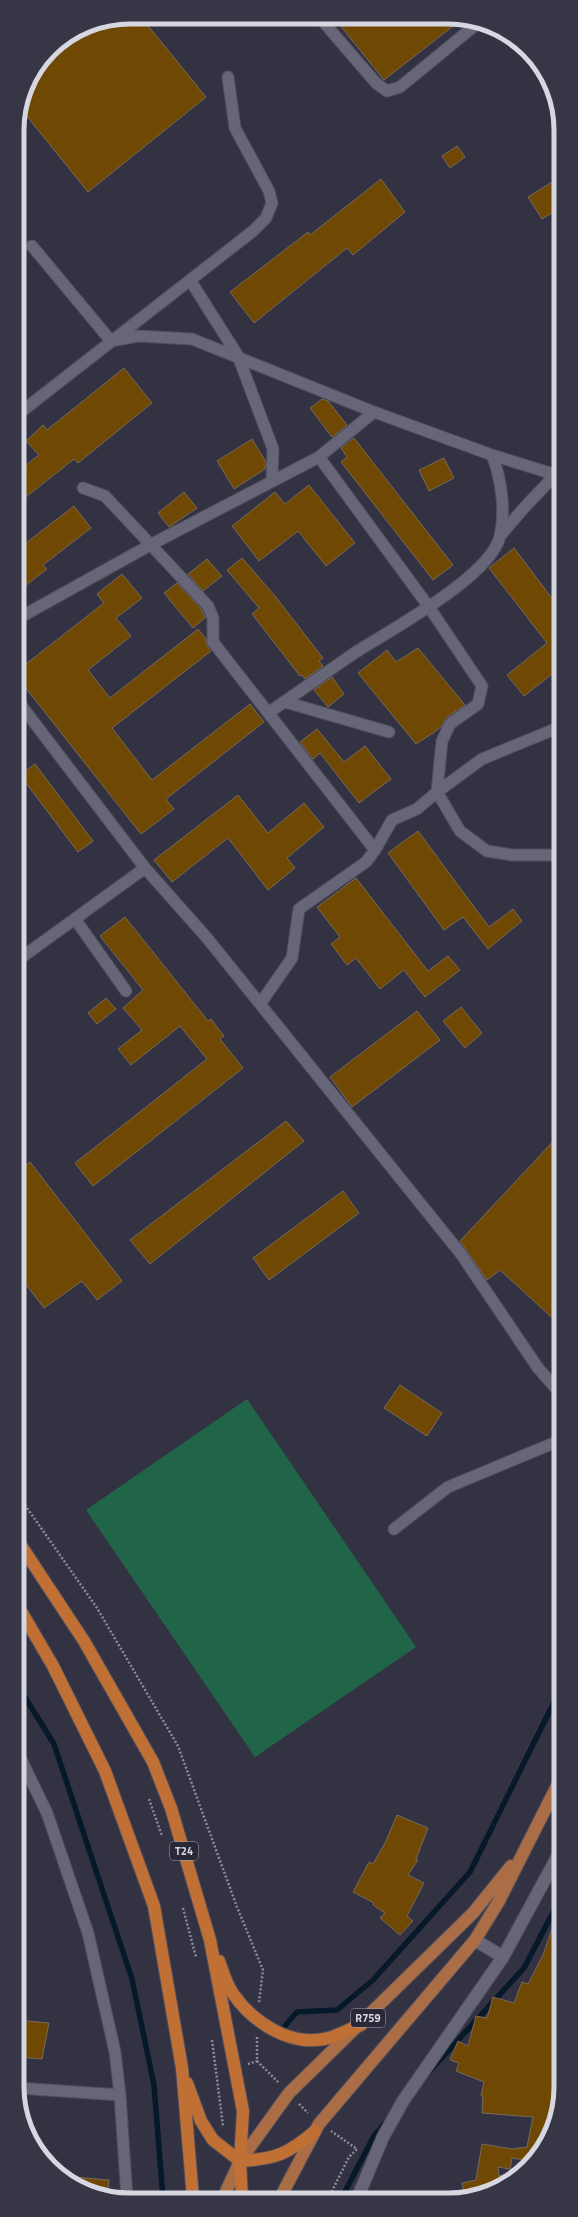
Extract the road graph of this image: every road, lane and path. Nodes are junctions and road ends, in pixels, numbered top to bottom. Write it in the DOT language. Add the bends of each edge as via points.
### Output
graph roads {
  1 [pos="325,24"];
  2 [pos="473,27"];
  3 [pos="228,77"];
  4 [pos="32,246"];
  5 [pos="190,280"];
  6 [pos="112,341"];
  7 [pos="238,356"];
  8 [pos="24,410"];
  9 [pos="374,412"];
  10 [pos="492,455"];
  11 [pos="319,457"];
  12 [pos="554,474"];
  13 [pos="554,479"];
  14 [pos="272,480"];
  15 [pos="84,488"];
  16 [pos="500,536"];
  17 [pos="152,544"];
  18 [pos="429,607"];
  19 [pos="24,615"];
  20 [pos="285,702"];
  21 [pos="24,708"];
  22 [pos="268,713"];
  23 [pos="554,731"];
  24 [pos="389,732"];
  25 [pos="437,792"];
  26 [pos="376,850"];
  27 [pos="554,855"];
  28 [pos="145,868"];
  29 [pos="75,919"];
  30 [pos="24,956"];
  31 [pos="126,991"];
  32 [pos="260,1004"];
  33 [pos="554,1386"];
  34 [pos="554,1443"];
  35 [pos="24,1504"];
  36 [pos="394,1529"];
  37 [pos="24,1550"];
  38 [pos="24,1616"];
  39 [pos="24,1765"];
  40 [pos="554,1792"];
  41 [pos="526,1846"];
  42 [pos="554,1863"];
  43 [pos="210,1940"];
  44 [pos="475,1940"];
  45 [pos="503,1957"];
  46 [pos="258,2020"];
  47 [pos="361,2025"];
  48 [pos="182,2068"];
  49 [pos="24,2088"];
  50 [pos="289,2093"];
  51 [pos="120,2095"];
  52 [pos="317,2127"];
  53 [pos="240,2161"];
  54 [pos="127,2193"];
  55 [pos="193,2193"];
  56 [pos="225,2193"];
  57 [pos="242,2193"];
  58 [pos="283,2193"];
  59 [pos="331,2193"];
  60 [pos="360,2193"];
  1 -- 2 [label="lane" via="387,91 400,87"];
  3 -- 5 [label="lane" via="235,128 269,191 272,203 266,218 253,231"];
  4 -- 6 [label="lane"];
  5 -- 6 [label="lane"];
  5 -- 7 [label="lane"];
  6 -- 7 [label="lane" via="138,336 192,339"];
  6 -- 8 [label="lane"];
  7 -- 9 [label="lane"];
  7 -- 14 [label="lane" via="273,449"];
  9 -- 10 [label="lane"];
  9 -- 11 [label="lane"];
  10 -- 12 [label="lane"];
  10 -- 16 [label="lane" via="497,466 502,499"];
  11 -- 14 [label="lane"];
  11 -- 18 [label="lane"];
  13 -- 16 [label="lane"];
  14 -- 17 [label="lane"];
  15 -- 17 [label="lane" via="105,496"];
  16 -- 18 [label="lane" via="489,555 466,579"];
  17 -- 19 [label="lane"];
  17 -- 22 [label="lane" via="208,606 213,618 213,642"];
  18 -- 20 [label="lane" via="354,654"];
  18 -- 25 [label="lane" via="482,686 478,704 450,724 442,741"];
  20 -- 22 [label="lane"];
  20 -- 24 [label="lane"];
  21 -- 28 [label="lane"];
  22 -- 26 [label="lane"];
  23 -- 25 [label="lane" via="482,759"];
  25 -- 26 [label="lane" via="417,809 392,820"];
  25 -- 27 [label="lane" via="460,831 487,851 512,855"];
  26 -- 32 [label="lane" via="366,862 299,909 292,958"];
  28 -- 29 [label="lane"];
  28 -- 32 [label="lane" via="207,938"];
  29 -- 30 [label="lane"];
  29 -- 31 [label="lane"];
  32 -- 33 [label="lane" via="461,1254 538,1368"];
  34 -- 36 [label="lane" via="448,1487"];
  35 -- 46 [label="path" via="97,1608 178,1746 263,1970"];
  37 -- 43 [label="highway, T24" via="84,1641 153,1762 171,1808"];
  38 -- 48 [label="highway" via="54,1666 105,1771 154,1906"];
  39 -- 51 [label="lane" via="47,1813 88,1933 115,2052"];
  40 -- 41 [label="main road, R759"];
  41 -- 44 [label="main road, R759" via="499,1900"];
  41 -- 47 [label="main road, R759" via="473,1914"];
  42 -- 45 [label="street"];
  43 -- 46 [label="highway" via="233,1995"];
  43 -- 53 [label="highway, T24" via="243,2111"];
  44 -- 45 [label="street"];
  44 -- 52 [label="main road, R759"];
  45 -- 60 [label="street" via="404,2101 383,2137"];
  46 -- 47 [label="highway" via="279,2033 303,2040 324,2040"];
  46 -- 50 [label="path" via="257,2061"];
  47 -- 50 [label="main road, R759"];
  48 -- 53 [label="highway" via="201,2121 213,2140"];
  48 -- 55 [label="highway"];
  49 -- 51 [label="lane"];
  50 -- 52 [label="path"];
  50 -- 53 [label="main road, R759"];
  51 -- 54 [label="lane"];
  52 -- 53 [label="highway" via="293,2149 267,2159"];
  52 -- 58 [label="main road, R759"];
  52 -- 59 [label="path" via="357,2149 349,2157"];
  53 -- 56 [label="main road, R759"];
  53 -- 57 [label="highway, T24"];
}
